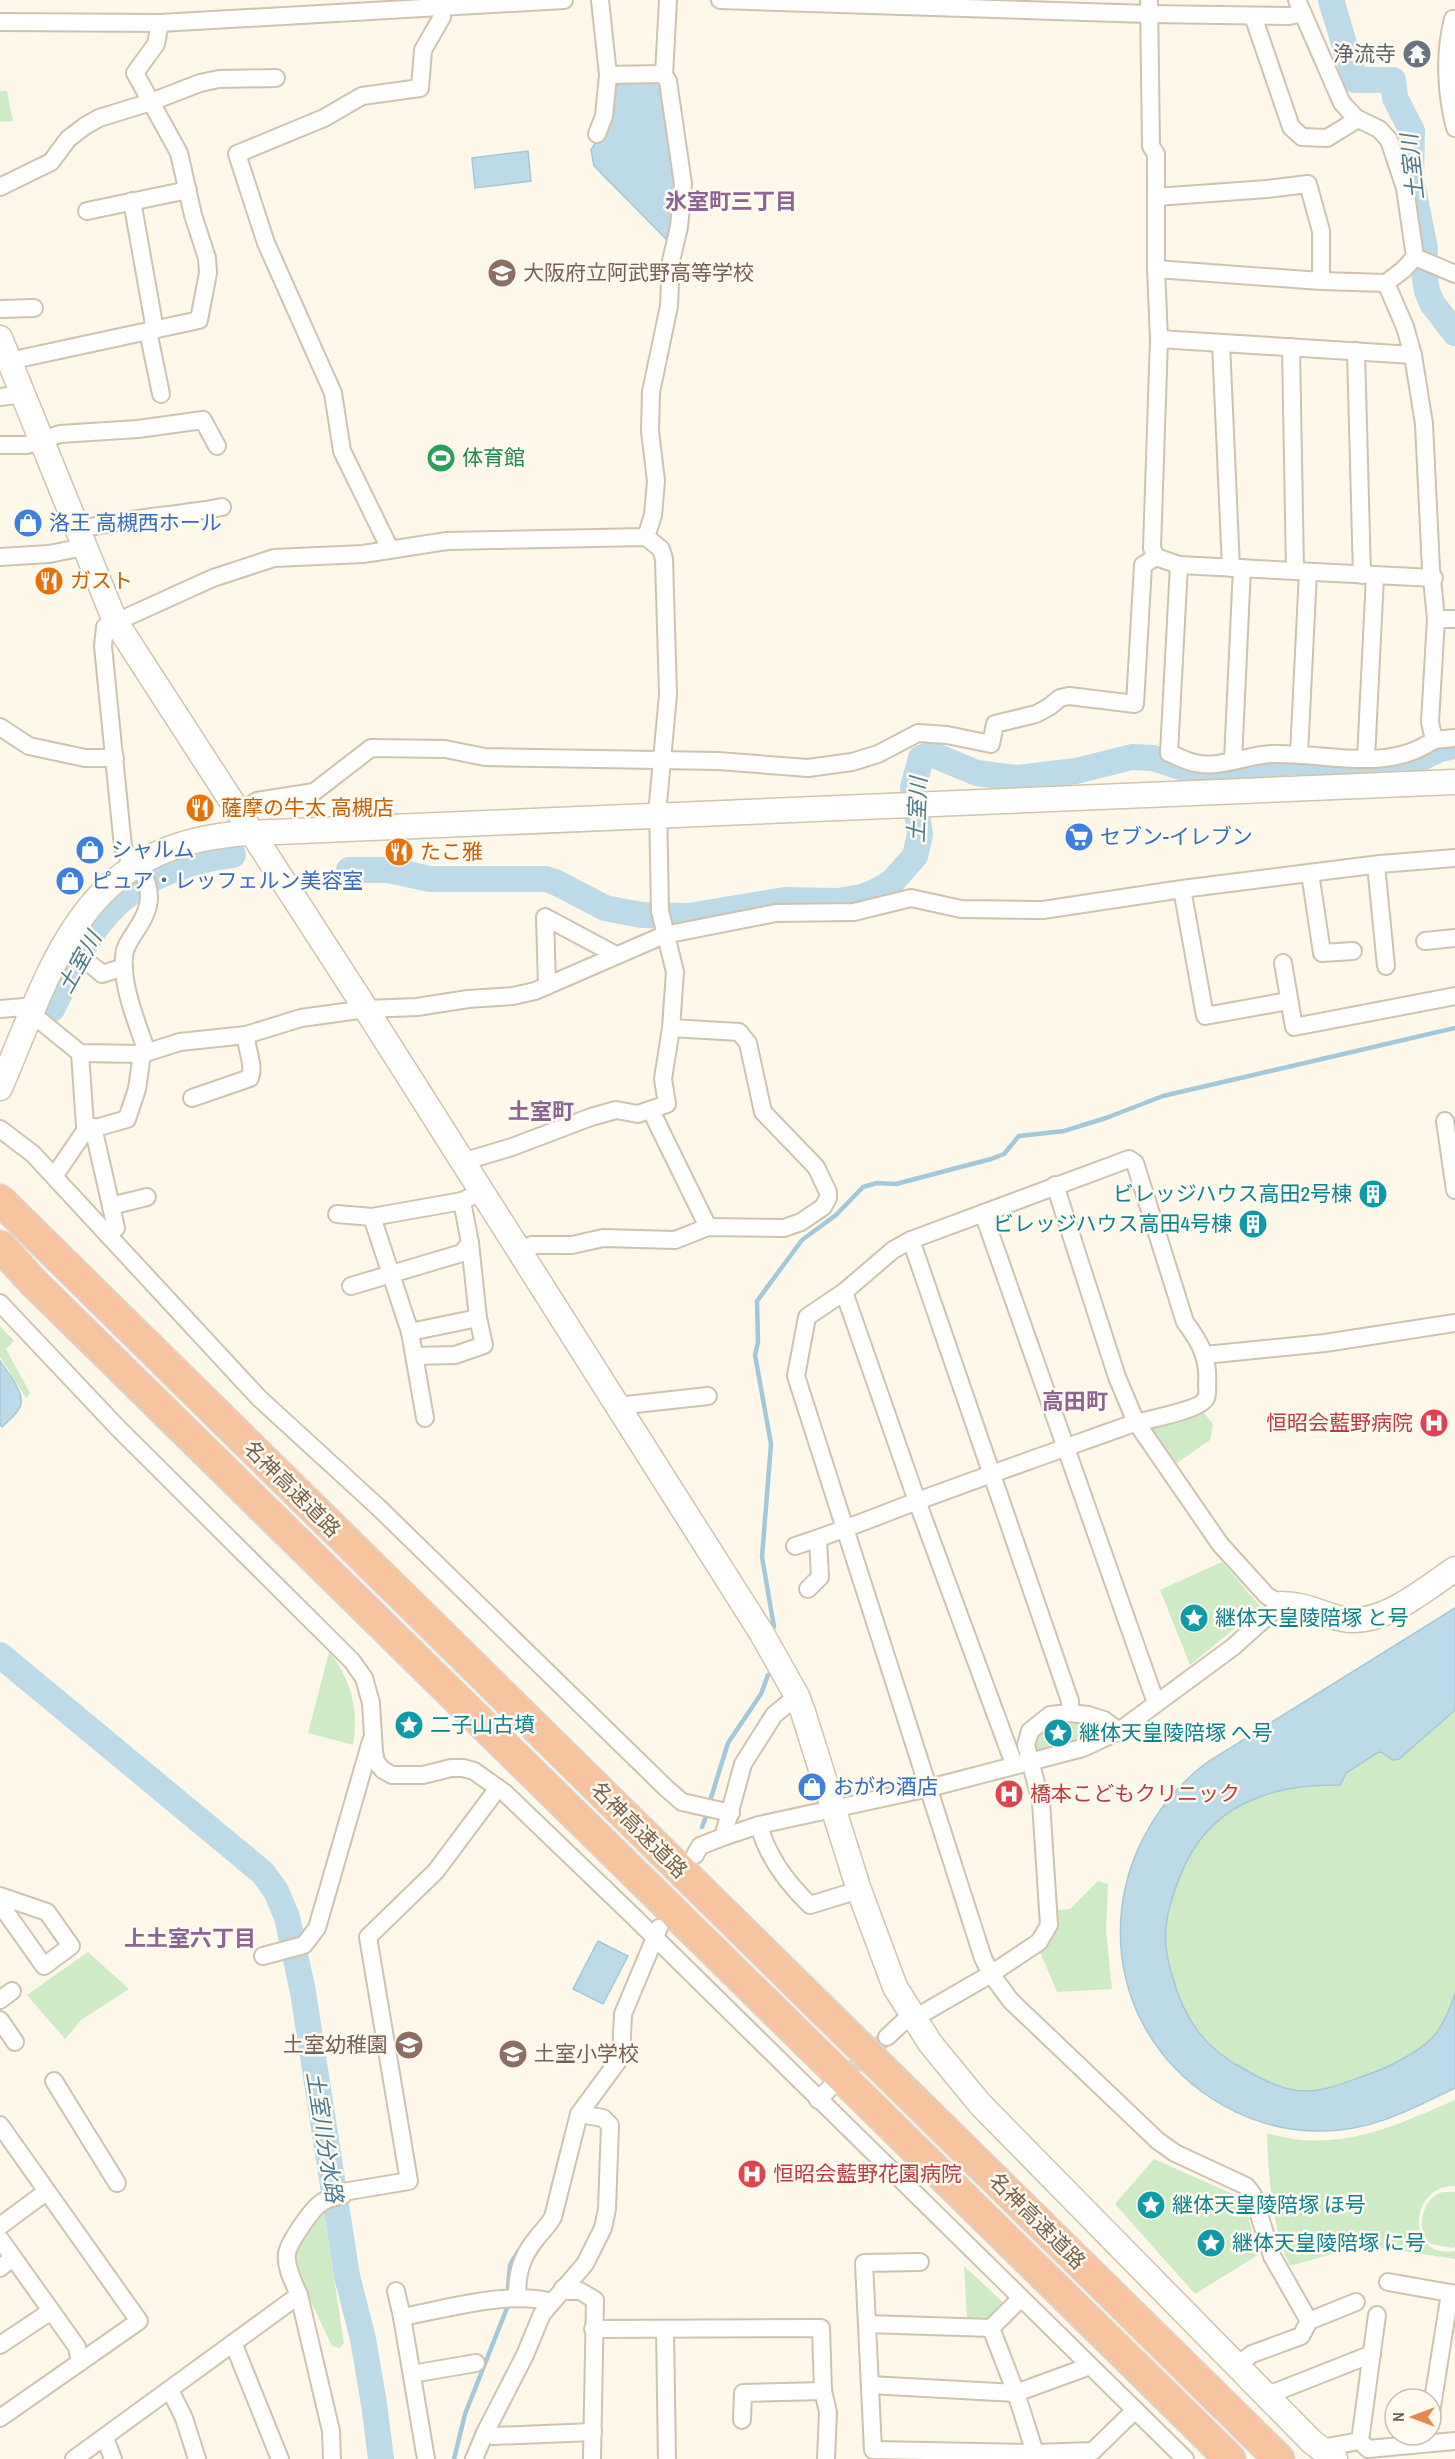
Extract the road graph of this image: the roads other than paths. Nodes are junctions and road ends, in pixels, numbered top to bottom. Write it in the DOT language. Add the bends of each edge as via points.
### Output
graph roads {
  1 [pos="564,0"];
  2 [pos="600,0"];
  3 [pos="668,0"];
  4 [pos="720,0"];
  5 [pos="799,1"];
  6 [pos="444,2"];
  7 [pos="905,3"];
  8 [pos="1073,6"];
  9 [pos="1149,7"];
  10 [pos="1300,7"];
  11 [pos="1253,16"];
  12 [pos="1455,19"];
  13 [pos="0,22"];
  14 [pos="160,23"];
  15 [pos="608,75"];
  16 [pos="664,75"];
  17 [pos="276,78"];
  18 [pos="151,102"];
  19 [pos="1358,119"];
  20 [pos="1455,128"];
  21 [pos="597,134"];
  22 [pos="0,187"];
  23 [pos="188,190"];
  24 [pos="1156,197"];
  25 [pos="132,201"];
  26 [pos="87,211"];
  27 [pos="1415,257"];
  28 [pos="1156,269"];
  29 [pos="1455,274"];
  30 [pos="1321,281"];
  31 [pos="1386,283"];
  32 [pos="34,308"];
  33 [pos="0,309"];
  34 [pos="152,331"];
  35 [pos="0,338"];
  36 [pos="1159,339"];
  37 [pos="1221,343"];
  38 [pos="1291,347"];
  39 [pos="1356,351"];
  40 [pos="1413,355"];
  41 [pos="9,361"];
  42 [pos="161,394"];
  43 [pos="11,396"];
  44 [pos="42,441"];
  45 [pos="0,445"];
  46 [pos="218,446"];
  47 [pos="222,507"];
  48 [pos="646,537"];
  49 [pos="81,538"];
  50 [pos="390,549"];
  51 [pos="1156,556"];
  52 [pos="0,557"];
  53 [pos="1179,564"];
  54 [pos="1237,568"];
  55 [pos="1302,572"];
  56 [pos="1369,575"];
  57 [pos="1434,578"];
  58 [pos="1437,619"];
  59 [pos="1455,619"];
  60 [pos="115,621"];
  61 [pos="0,727"];
  62 [pos="1455,738"];
  63 [pos="1434,740"];
  64 [pos="1299,754"];
  65 [pos="115,758"];
  66 [pos="1366,759"];
  67 [pos="660,761"];
  68 [pos="1233,761"];
  69 [pos="1455,782"];
  70 [pos="248,807"];
  71 [pos="658,816"];
  72 [pos="251,833"];
  73 [pos="1455,859"];
  74 [pos="136,865"];
  75 [pos="1376,865"];
  76 [pos="1310,873"];
  77 [pos="1182,889"];
  78 [pos="664,935"];
  79 [pos="1455,938"];
  80 [pos="1425,941"];
  81 [pos="62,946"];
  82 [pos="1353,951"];
  83 [pos="616,955"];
  84 [pos="1283,963"];
  85 [pos="1386,966"];
  86 [pos="124,967"];
  87 [pos="547,986"];
  88 [pos="1455,996"];
  89 [pos="1288,1001"];
  90 [pos="0,1009"];
  91 [pos="366,1009"];
  92 [pos="33,1010"];
  93 [pos="671,1028"];
  94 [pos="246,1035"];
  95 [pos="80,1053"];
  96 [pos="144,1053"];
  97 [pos="0,1088"];
  98 [pos="192,1098"];
  99 [pos="655,1119"];
  100 [pos="1445,1121"];
  101 [pos="93,1127"];
  102 [pos="0,1129"];
  103 [pos="462,1162"];
  104 [pos="57,1172"];
  105 [pos="1055,1185"];
  106 [pos="1455,1190"];
  107 [pos="471,1196"];
  108 [pos="147,1197"];
  109 [pos="0,1200"];
  110 [pos="111,1206"];
  111 [pos="983,1213"];
  112 [pos="337,1214"];
  113 [pos="372,1217"];
  114 [pos="708,1227"];
  115 [pos="108,1235"];
  116 [pos="911,1240"];
  117 [pos="470,1243"];
  118 [pos="0,1246"];
  119 [pos="520,1250"];
  120 [pos="390,1275"];
  121 [pos="351,1286"];
  122 [pos="844,1292"];
  123 [pos="0,1303"];
  124 [pos="478,1318"];
  125 [pos="1455,1323"];
  126 [pos="410,1332"];
  127 [pos="1205,1355"];
  128 [pos="416,1356"];
  129 [pos="708,1396"];
  130 [pos="617,1406"];
  131 [pos="425,1418"];
  132 [pos="1136,1422"];
  133 [pos="1066,1448"];
  134 [pos="991,1475"];
  135 [pos="917,1501"];
  136 [pos="844,1529"];
  137 [pos="818,1539"];
  138 [pos="795,1546"];
  139 [pos="1455,1569"];
  140 [pos="808,1589"];
  141 [pos="1281,1604"];
  142 [pos="797,1695"];
  143 [pos="1156,1703"];
  144 [pos="1070,1713"];
  145 [pos="1119,1731"];
  146 [pos="373,1734"];
  147 [pos="1031,1762"];
  148 [pos="1014,1764"];
  149 [pos="498,1788"];
  150 [pos="929,1788"];
  151 [pos="834,1808"];
  152 [pos="728,1812"];
  153 [pos="759,1825"];
  154 [pos="723,1837"];
  155 [pos="695,1855"];
  156 [pos="859,1890"];
  157 [pos="0,1896"];
  158 [pos="0,1904"];
  159 [pos="657,1932"];
  160 [pos="263,1956"];
  161 [pos="991,1974"];
  162 [pos="913,2019"];
  163 [pos="0,2020"];
  164 [pos="887,2037"];
  165 [pos="15,2042"];
  166 [pos="54,2080"];
  167 [pos="579,2114"];
  168 [pos="0,2125"];
  169 [pos="117,2183"];
  170 [pos="46,2192"];
  171 [pos="0,2226"];
  172 [pos="0,2239"];
  173 [pos="920,2262"];
  174 [pos="7,2263"];
  175 [pos="1388,2282"];
  176 [pos="562,2288"];
  177 [pos="396,2291"];
  178 [pos="1453,2294"];
  179 [pos="298,2295"];
  180 [pos="517,2297"];
  181 [pos="1021,2298"];
  182 [pos="552,2302"];
  183 [pos="1356,2302"];
  184 [pos="51,2311"];
  185 [pos="1377,2315"];
  186 [pos="402,2317"];
  187 [pos="1309,2321"];
  188 [pos="867,2324"];
  189 [pos="991,2328"];
  190 [pos="593,2329"];
  191 [pos="665,2329"];
  192 [pos="0,2345"];
  193 [pos="234,2345"];
  194 [pos="1372,2354"];
  195 [pos="80,2362"];
  196 [pos="476,2363"];
  197 [pos="1237,2365"];
  198 [pos="1090,2366"];
  199 [pos="412,2374"];
  200 [pos="870,2385"];
  201 [pos="1436,2387"];
  202 [pos="170,2390"];
  203 [pos="823,2391"];
  204 [pos="1016,2393"];
  205 [pos="1268,2395"];
  206 [pos="1135,2410"];
  207 [pos="0,2418"];
  208 [pos="742,2420"];
  209 [pos="593,2432"];
  210 [pos="485,2433"];
  211 [pos="105,2438"];
  212 [pos="1360,2441"];
  213 [pos="1383,2446"];
  214 [pos="1035,2453"];
  215 [pos="1328,2454"];
  216 [pos="74,2459"];
  217 [pos="113,2459"];
  218 [pos="197,2459"];
  219 [pos="280,2459"];
  220 [pos="332,2459"];
  221 [pos="426,2459"];
  222 [pos="474,2459"];
  223 [pos="592,2459"];
  224 [pos="667,2459"];
  225 [pos="826,2459"];
  226 [pos="1184,2459"];
  227 [pos="1230,2459"];
  228 [pos="1278,2459"];
  1 -- 6 [label="street"];
  2 -- 15 [label="street"];
  3 -- 16 [label="street"];
  4 -- 5 [label="street"];
  5 -- 7 [label="street"];
  6 -- 14 [label="street"];
  6 -- 50 [label="street" via="442,17 423,50 420,88 362,96 324,118 237,154 267,243 333,393 342,451"];
  7 -- 8 [label="street"];
  8 -- 9 [label="street"];
  9 -- 11 [label="street"];
  9 -- 24 [label="street" via="1151,146 1156,154"];
  10 -- 11 [label="street" via="1289,16"];
  10 -- 19 [label="street" via="1340,99"];
  11 -- 19 [label="street" via="1291,127 1302,137 1327,138"];
  12 -- 20 [label="street" via="1448,35 1448,81"];
  13 -- 14 [label="street"];
  14 -- 18 [label="street" via="156,44 135,73"];
  15 -- 16 [label="street"];
  15 -- 21 [label="street" via="604,116"];
  16 -- 48 [label="street" via="683,184 671,261 669,306 651,392 650,431 656,481"];
  17 -- 18 [label="street" via="201,83"];
  18 -- 22 [label="street" via="99,118 68,140 51,162"];
  18 -- 23 [label="street" via="179,153"];
  19 -- 27 [label="street" via="1382,131 1391,144 1405,188"];
  23 -- 25 [label="street"];
  23 -- 34 [label="street" via="207,258 199,320"];
  24 -- 28 [label="street"];
  24 -- 30 [label="street" via="1308,184 1320,231"];
  25 -- 26 [label="street"];
  25 -- 34 [label="street"];
  27 -- 29 [label="street"];
  27 -- 31 [label="street"];
  28 -- 30 [label="street"];
  28 -- 36 [label="street"];
  30 -- 31 [label="street"];
  31 -- 40 [label="street" via="1406,327"];
  32 -- 33 [label="street"];
  34 -- 41 [label="street"];
  34 -- 42 [label="street"];
  35 -- 41 [label="street"];
  36 -- 37 [label="street"];
  36 -- 51 [label="street" via="1152,548"];
  37 -- 38 [label="street"];
  37 -- 54 [label="street"];
  38 -- 39 [label="street"];
  38 -- 55 [label="street"];
  39 -- 40 [label="street"];
  39 -- 56 [label="street"];
  40 -- 57 [label="street" via="1424,424"];
  41 -- 43 [label="street"];
  43 -- 44 [label="street"];
  44 -- 45 [label="street"];
  44 -- 46 [label="street" via="60,435 203,420"];
  44 -- 49 [label="street"];
  47 -- 49 [label="street" via="97,525"];
  48 -- 50 [label="street" via="447,541"];
  48 -- 67 [label="street" via="661,549 664,559 668,695"];
  49 -- 52 [label="street" via="49,554"];
  49 -- 60 [label="street"];
  50 -- 60 [label="street" via="261,561"];
  51 -- 53 [label="street"];
  51 -- 67 [label="street" via="1143,565 1135,704 1069,696 1036,714 995,724 991,744 918,733 878,754 828,766"];
  53 -- 54 [label="street"];
  53 -- 68 [label="street" via="1169,753 1195,764"];
  54 -- 55 [label="street"];
  54 -- 68 [label="street"];
  55 -- 56 [label="street"];
  55 -- 64 [label="street"];
  56 -- 57 [label="street"];
  56 -- 66 [label="street"];
  57 -- 58 [label="street"];
  58 -- 59 [label="street"];
  58 -- 63 [label="street" via="1430,722"];
  60 -- 65 [label="street" via="105,627 103,640"];
  60 -- 72 [label="street"];
  61 -- 65 [label="street" via="29,746 85,758"];
  62 -- 63 [label="street"];
  63 -- 66 [label="street" via="1419,751"];
  64 -- 66 [label="street"];
  64 -- 68 [label="street" via="1257,755"];
  65 -- 74 [label="street" via="123,847"];
  67 -- 70 [label="street" via="485,757 445,748 371,748 314,792 257,801"];
  67 -- 71 [label="street"];
  69 -- 71 [label="street"];
  71 -- 72 [label="street"];
  71 -- 78 [label="street"];
  72 -- 74 [label="street" via="191,840"];
  72 -- 91 [label="street"];
  73 -- 75 [label="street"];
  74 -- 81 [label="street" via="91,904"];
  74 -- 86 [label="street" via="149,886 147,915 126,948"];
  75 -- 76 [label="street"];
  75 -- 85 [label="street"];
  76 -- 77 [label="street"];
  76 -- 82 [label="street" via="1322,953"];
  77 -- 78 [label="street" via="1043,910 961,909 911,898 854,912 776,913"];
  77 -- 89 [label="street" via="1204,1016"];
  78 -- 83 [label="street"];
  78 -- 93 [label="street" via="675,972"];
  79 -- 80 [label="street"];
  81 -- 86 [label="street" via="102,974"];
  81 -- 92 [label="street"];
  83 -- 87 [label="street"];
  83 -- 87 [label="street" via="545,917"];
  84 -- 89 [label="street"];
  86 -- 96 [label="street"];
  87 -- 91 [label="street" via="513,996"];
  88 -- 89 [label="street" via="1294,1027"];
  90 -- 92 [label="street"];
  91 -- 94 [label="street" via="301,1018"];
  91 -- 103 [label="street"];
  92 -- 95 [label="street"];
  92 -- 97 [label="street"];
  93 -- 103 [label="street" via="663,1079 667,1104 638,1114 616,1110 591,1117"];
  93 -- 114 [label="street" via="744,1035 763,1112 816,1167 828,1192 823,1207 793,1226"];
  94 -- 96 [label="street" via="180,1042"];
  94 -- 98 [label="street" via="253,1069 250,1078"];
  95 -- 96 [label="street"];
  95 -- 101 [label="street" via="85,1126"];
  96 -- 101 [label="street" via="127,1119"];
  99 -- 114 [label="street"];
  100 -- 106 [label="street"];
  101 -- 104 [label="street" via="84,1131"];
  101 -- 110 [label="street"];
  102 -- 115 [label="street" via="33,1154"];
  103 -- 107 [label="street"];
  105 -- 111 [label="street"];
  105 -- 127 [label="street" via="1129,1159 1135,1163 1185,1322"];
  105 -- 132 [label="street"];
  107 -- 113 [label="street"];
  107 -- 117 [label="street"];
  107 -- 119 [label="street"];
  108 -- 110 [label="street"];
  109 -- 228 [label="highway, 名神高速道路"];
  110 -- 115 [label="street" via="116,1228"];
  111 -- 116 [label="street"];
  111 -- 133 [label="street"];
  112 -- 113 [label="street"];
  113 -- 120 [label="street"];
  114 -- 119 [label="street" via="675,1240 603,1238 572,1245 532,1245"];
  115 -- 152 [label="street" via="259,1398 378,1507 666,1788 682,1802"];
  116 -- 122 [label="street" via="893,1250"];
  116 -- 134 [label="street"];
  117 -- 120 [label="street" via="462,1253"];
  117 -- 124 [label="street"];
  118 -- 227 [label="highway, 名神高速道路"];
  119 -- 130 [label="street"];
  120 -- 121 [label="street"];
  120 -- 126 [label="street"];
  122 -- 135 [label="street"];
  122 -- 136 [label="street" via="807,1317 796,1376"];
  123 -- 146 [label="street" via="118,1428 352,1661 364,1678"];
  124 -- 126 [label="street"];
  124 -- 128 [label="street" via="484,1345 454,1355"];
  125 -- 127 [label="street" via="1336,1342"];
  126 -- 128 [label="street"];
  127 -- 132 [label="street" via="1206,1398 1198,1406"];
  128 -- 131 [label="street"];
  129 -- 130 [label="street"];
  130 -- 142 [label="street"];
  132 -- 133 [label="street"];
  132 -- 141 [label="street" via="1220,1544 1267,1596"];
  133 -- 134 [label="street"];
  133 -- 143 [label="street"];
  134 -- 135 [label="street"];
  134 -- 144 [label="street" via="1070,1701"];
  135 -- 136 [label="street"];
  135 -- 148 [label="street"];
  136 -- 137 [label="street"];
  136 -- 150 [label="street"];
  137 -- 138 [label="street"];
  137 -- 140 [label="street" via="820,1577"];
  139 -- 141 [label="street" via="1397,1608 1369,1618 1345,1619 1299,1604"];
  141 -- 143 [label="street" via="1233,1647"];
  142 -- 151 [label="street"];
  142 -- 152 [label="street" via="774,1715 743,1764"];
  143 -- 145 [label="street"];
  144 -- 145 [label="street" via="1104,1720"];
  144 -- 147 [label="street" via="1050,1715 1030,1731 1026,1745"];
  145 -- 147 [label="street" via="1083,1748"];
  146 -- 149 [label="street" via="376,1761 392,1775 463,1768"];
  146 -- 160 [label="street" via="317,1928 304,1945"];
  147 -- 148 [label="street"];
  147 -- 161 [label="street" via="1041,1802 1049,1924 1039,1942"];
  148 -- 150 [label="street"];
  149 -- 159 [label="street"];
  149 -- 179 [label="street" via="436,1870 368,1937 409,2181 343,2192 317,2205 286,2255"];
  150 -- 151 [label="street"];
  150 -- 161 [label="street"];
  151 -- 153 [label="street"];
  151 -- 156 [label="street"];
  152 -- 154 [label="street"];
  153 -- 154 [label="street"];
  153 -- 156 [label="street" via="783,1876 810,1905"];
  154 -- 155 [label="street" via="700,1846"];
  156 -- 162 [label="street" via="891,1977"];
  157 -- 158 [label="street" via="47,1912 71,1946 44,1966"];
  159 -- 167 [label="street" via="623,2014 621,2056"];
  159 -- 181 [label="street" via="824,2094"];
  161 -- 162 [label="street"];
  161 -- 187 [label="street" via="1011,2001 1158,2140 1175,2153 1246,2186 1253,2195 1272,2256"];
  162 -- 164 [label="street"];
  162 -- 197 [label="street" via="980,2104"];
  163 -- 165 [label="street"];
  166 -- 169 [label="street"];
  167 -- 176 [label="street" via="603,2118 610,2125 607,2209 603,2228 585,2264"];
  167 -- 180 [label="street" via="553,2217 520,2264"];
  168 -- 170 [label="street"];
  170 -- 171 [label="street"];
  170 -- 195 [label="street" via="139,2321"];
  172 -- 174 [label="street"];
  173 -- 188 [label="street" via="864,2263"];
  174 -- 184 [label="street"];
  175 -- 178 [label="street"];
  176 -- 182 [label="street"];
  176 -- 190 [label="street" via="580,2291 595,2300"];
  177 -- 186 [label="street"];
  178 -- 201 [label="street"];
  179 -- 193 [label="street"];
  179 -- 220 [label="street" via="331,2431"];
  180 -- 182 [label="street"];
  180 -- 186 [label="street"];
  181 -- 189 [label="street"];
  181 -- 198 [label="street"];
  182 -- 210 [label="street" via="542,2314"];
  183 -- 187 [label="street"];
  184 -- 192 [label="street"];
  184 -- 195 [label="street" via="77,2347"];
  185 -- 194 [label="street"];
  186 -- 199 [label="street"];
  187 -- 197 [label="street" via="1301,2336 1252,2354"];
  188 -- 189 [label="street"];
  188 -- 200 [label="street"];
  189 -- 204 [label="street"];
  190 -- 191 [label="street"];
  190 -- 209 [label="street"];
  191 -- 203 [label="street" via="821,2328"];
  191 -- 224 [label="street"];
  193 -- 202 [label="street"];
  193 -- 219 [label="street"];
  194 -- 205 [label="street"];
  194 -- 212 [label="street"];
  195 -- 207 [label="street"];
  196 -- 199 [label="street"];
  197 -- 205 [label="street"];
  198 -- 204 [label="street"];
  198 -- 206 [label="street"];
  199 -- 221 [label="street"];
  200 -- 204 [label="street"];
  200 -- 214 [label="street" via="873,2450"];
  202 -- 211 [label="street"];
  202 -- 218 [label="street"];
  203 -- 208 [label="street" via="742,2393"];
  203 -- 225 [label="street" via="828,2412"];
  204 -- 214 [label="street"];
  205 -- 215 [label="street"];
  206 -- 214 [label="street" via="1093,2451"];
  206 -- 226 [label="street"];
  209 -- 210 [label="street" via="493,2436"];
  209 -- 223 [label="street"];
  210 -- 222 [label="street"];
  211 -- 216 [label="street"];
  211 -- 217 [label="street"];
  212 -- 213 [label="street" via="1368,2449"];
  212 -- 215 [label="street"];
}
